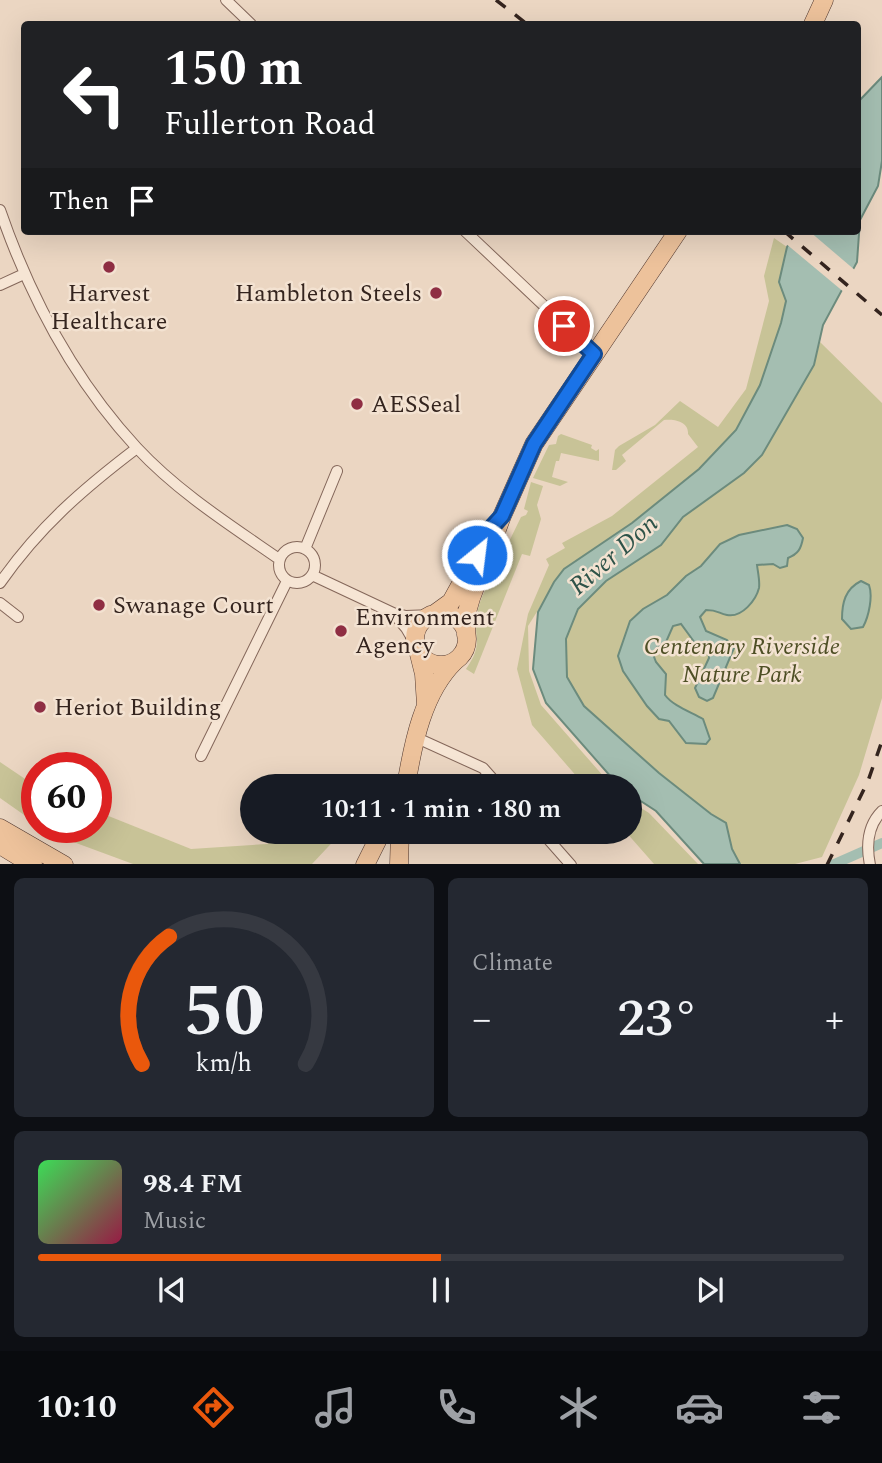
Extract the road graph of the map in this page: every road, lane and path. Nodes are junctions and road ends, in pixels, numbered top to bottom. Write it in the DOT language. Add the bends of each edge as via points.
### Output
graph roads {
  1 [pos="226,0"];
  2 [pos="824,0"];
  3 [pos="248,21"];
  4 [pos="814,21"];
  5 [pos="0,211"];
  6 [pos="469,235"];
  7 [pos="675,235"];
  8 [pos="24,274"];
  9 [pos="0,285"];
  10 [pos="594,354"];
  11 [pos="138,448"];
  12 [pos="337,471"];
  13 [pos="502,516"];
  14 [pos="305,549"];
  15 [pos="279,559"];
  16 [pos="312,575"];
  17 [pos="287,581"];
  18 [pos="0,583"];
  19 [pos="0,603"];
  20 [pos="393,613"];
  21 [pos="433,615"];
  22 [pos="18,617"];
  23 [pos="467,635"];
  24 [pos="418,650"];
  25 [pos="460,657"];
  26 [pos="426,705"];
  27 [pos="417,738"];
  28 [pos="201,756"];
  29 [pos="409,774"];
  30 [pos="488,774"];
  31 [pos="882,811"];
  32 [pos="0,828"];
  33 [pos="375,844"];
  34 [pos="399,844"];
  35 [pos="553,844"];
  36 [pos="0,845"];
  37 [pos="869,860"];
  38 [pos="33,864"];
  39 [pos="64,864"];
  40 [pos="365,864"];
  41 [pos="398,864"];
  42 [pos="571,864"];
  1 -- 3 [label="street"];
  2 -- 4 [label="main road"];
  5 -- 8 [label="street"];
  6 -- 10 [label="street"];
  7 -- 10 [label="main road"];
  8 -- 9 [label="street"];
  8 -- 11 [label="street" via="82,379"];
  10 -- 13 [label="main road" via="534,444"];
  11 -- 15 [label="street" via="195,499"];
  11 -- 18 [label="street" via="49,521"];
  12 -- 14 [label="street"];
  13 -- 21 [label="main road" via="451,602"];
  13 -- 23 [label="main road" via="471,598"];
  14 -- 15 [label="street" via="286,550"];
  14 -- 16 [label="street" via="314,560"];
  15 -- 17 [label="street" via="280,572"];
  16 -- 17 [label="street" via="304,582"];
  16 -- 20 [label="street"];
  17 -- 28 [label="street"];
  19 -- 22 [label="street"];
  20 -- 21 [label="street"];
  20 -- 24 [label="street"];
  21 -- 23 [label="main road" via="454,617"];
  21 -- 24 [label="main road" via="418,628"];
  23 -- 25 [label="main road"];
  24 -- 25 [label="main road" via="439,665"];
  24 -- 26 [label="main road"];
  25 -- 26 [label="main road" via="444,672"];
  26 -- 27 [label="main road"];
  27 -- 29 [label="main road"];
  27 -- 30 [label="street"];
  31 -- 37 [label="street" via="868,838"];
  32 -- 39 [label="main road"];
  33 -- 40 [label="main road"];
  34 -- 41 [label="main road"];
  35 -- 42 [label="street"];
  36 -- 38 [label="main road"];
}
